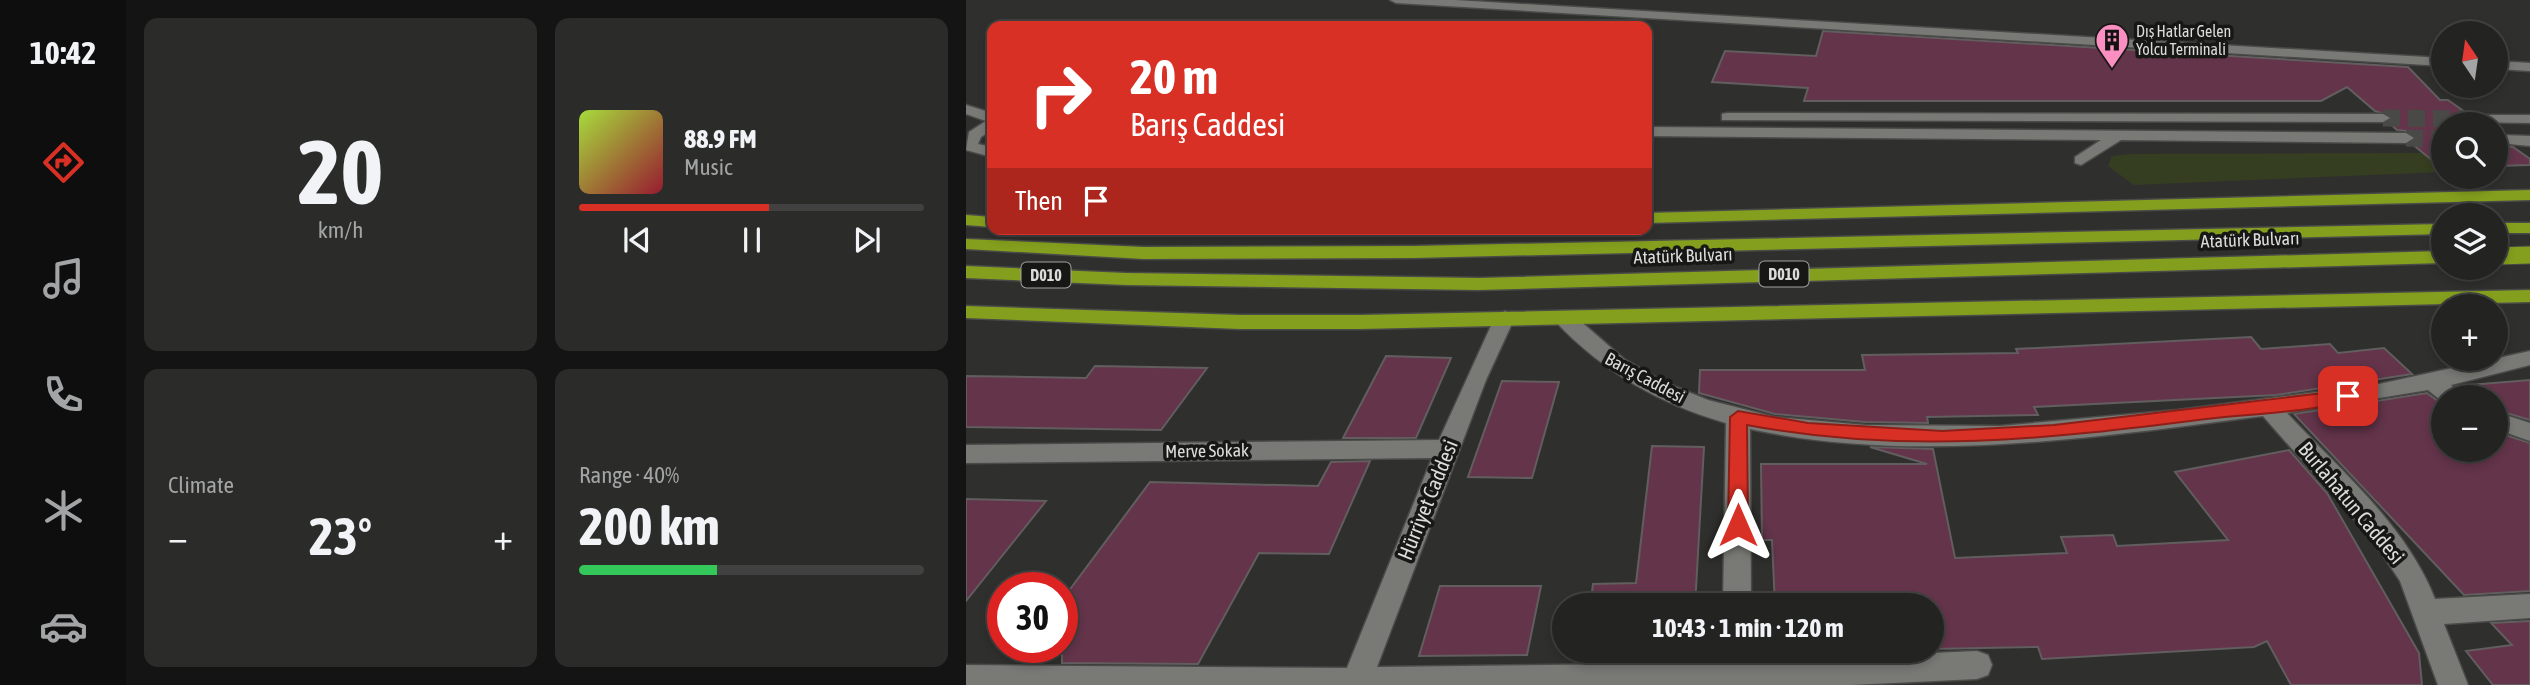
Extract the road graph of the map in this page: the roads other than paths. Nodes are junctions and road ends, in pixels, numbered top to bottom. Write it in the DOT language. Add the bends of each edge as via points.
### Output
graph roads {
  1 [pos="1396,0"];
  2 [pos="2431,61"];
  3 [pos="2508,66"];
  4 [pos="2530,67"];
  5 [pos="966,109"];
  6 [pos="1652,118"];
  7 [pos="2383,118"];
  8 [pos="2508,119"];
  9 [pos="2530,119"];
  10 [pos="983,124"];
  11 [pos="1716,124"];
  12 [pos="1652,130"];
  13 [pos="2118,135"];
  14 [pos="2406,138"];
  15 [pos="2508,140"];
  16 [pos="2530,141"];
  17 [pos="968,144"];
  18 [pos="987,151"];
  19 [pos="2081,160"];
  20 [pos="2530,195"];
  21 [pos="1652,218"];
  22 [pos="966,220"];
  23 [pos="987,222"];
  24 [pos="2508,228"];
  25 [pos="2530,228"];
  26 [pos="2431,229"];
  27 [pos="966,244"];
  28 [pos="2530,255"];
  29 [pos="2508,256"];
  30 [pos="2431,257"];
  31 [pos="966,272"];
  32 [pos="2530,296"];
  33 [pos="966,312"];
  34 [pos="1505,317"];
  35 [pos="1563,317"];
  36 [pos="2530,358"];
  37 [pos="2431,381"];
  38 [pos="2436,385"];
  39 [pos="2268,407"];
  40 [pos="1738,417"];
  41 [pos="2508,424"];
  42 [pos="2530,432"];
  43 [pos="1448,449"];
  44 [pos="966,454"];
  45 [pos="1737,593"];
  46 [pos="2530,606"];
  47 [pos="2425,612"];
  48 [pos="1977,665"];
  49 [pos="1737,671"];
  50 [pos="966,678"];
  51 [pos="1022,682"];
  52 [pos="1355,684"];
  53 [pos="2454,685"];
  1 -- 2 [label="street"];
  3 -- 4 [label="street"];
  5 -- 10 [label="street"];
  6 -- 11 [label="street"];
  7 -- 11 [label="street"];
  8 -- 9 [label="street"];
  10 -- 17 [label="street"];
  11 -- 12 [label="street"];
  11 -- 13 [label="street"];
  13 -- 14 [label="street"];
  13 -- 19 [label="street"];
  15 -- 16 [label="street"];
  17 -- 18 [label="street"];
  20 -- 21 [label="highway"];
  22 -- 23 [label="highway"];
  24 -- 25 [label="highway"];
  26 -- 27 [label="highway, Atatürk Bulvarı / D010" via="1427,251 1144,253"];
  28 -- 29 [label="highway, bridge"];
  30 -- 31 [label="highway, Atatürk Bulvarı / D010" via="1479,284"];
  32 -- 35 [label="highway"];
  33 -- 34 [label="highway" via="1240,322"];
  34 -- 35 [label="highway"];
  34 -- 43 [label="street, Hürriyet Caddesi"];
  35 -- 40 [label="street, Barış Caddesi" via="1585,342 1620,368 1666,393"];
  36 -- 37 [label="street, Barış Caddesi"];
  37 -- 38 [label="street"];
  37 -- 39 [label="street, Barış Caddesi"];
  39 -- 40 [label="street, Barış Caddesi" via="2054,432 1942,437 1808,430"];
  39 -- 47 [label="street, Burlahatun Caddesi" via="2382,534 2412,576"];
  40 -- 45 [label="street"];
  41 -- 42 [label="street"];
  43 -- 44 [label="street, Merve Sokak"];
  43 -- 52 [label="street, Hürriyet Caddesi"];
  46 -- 47 [label="street"];
  47 -- 53 [label="street, Burlahatun Caddesi"];
  48 -- 49 [label="street"];
  49 -- 52 [label="street"];
  50 -- 51 [label="street"];
  51 -- 52 [label="street"];
}
